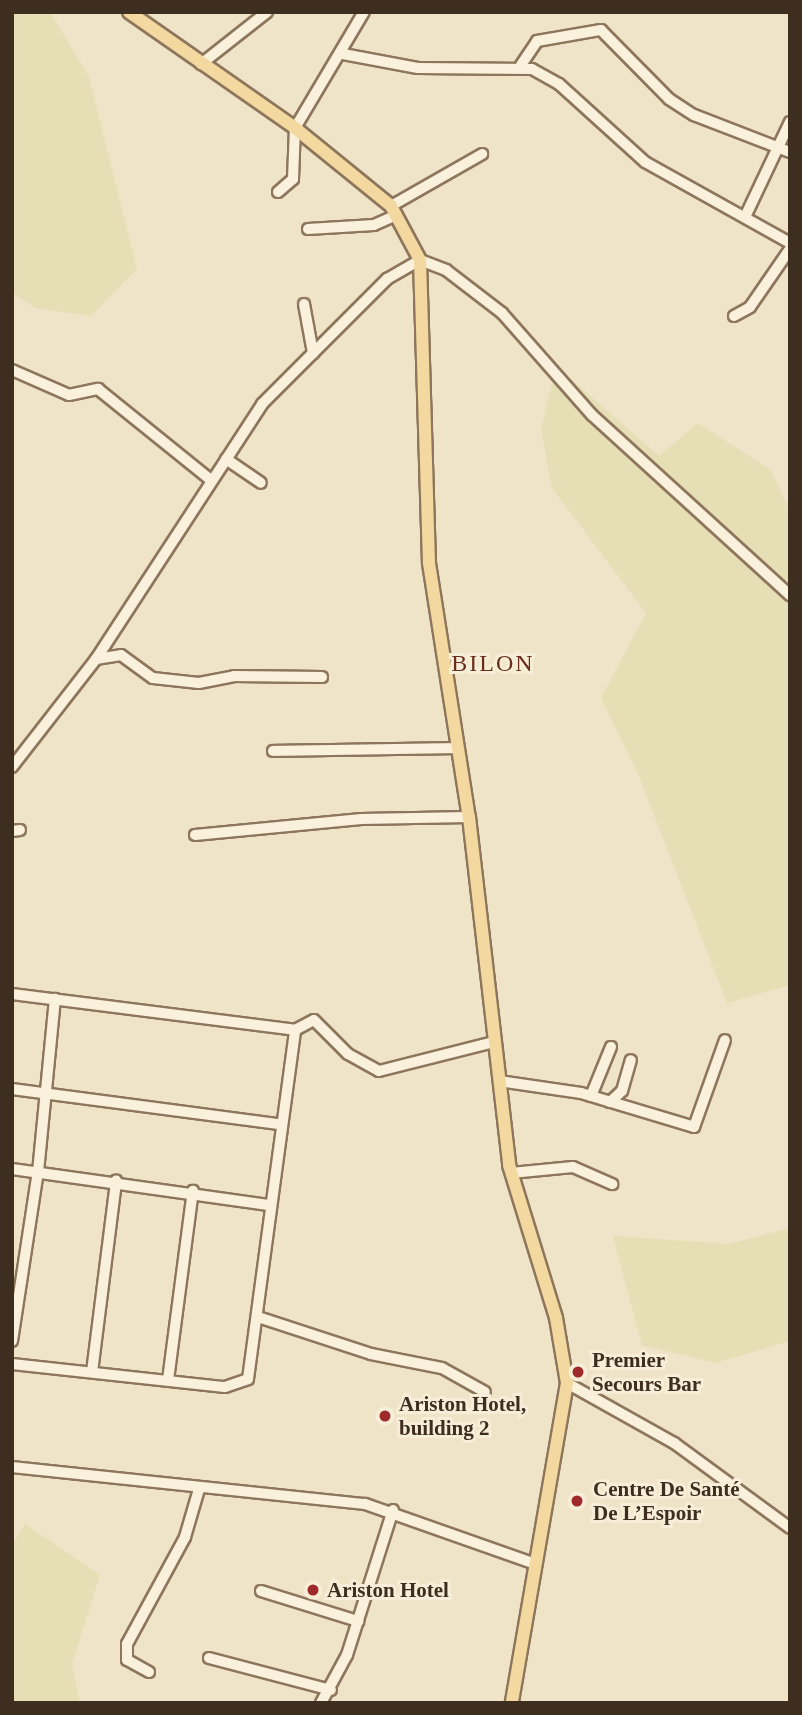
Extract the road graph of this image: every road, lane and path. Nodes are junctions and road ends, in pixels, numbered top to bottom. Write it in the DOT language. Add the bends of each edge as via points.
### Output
graph roads {
  1 [pos="129,12"];
  2 [pos="267,12"];
  3 [pos="364,12"];
  4 [pos="343,54"];
  5 [pos="201,64"];
  6 [pos="521,65"];
  7 [pos="790,121"];
  8 [pos="295,128"];
  9 [pos="778,148"];
  10 [pos="790,152"];
  11 [pos="482,154"];
  12 [pos="278,192"];
  13 [pos="393,211"];
  14 [pos="745,218"];
  15 [pos="308,229"];
  16 [pos="790,243"];
  17 [pos="790,249"];
  18 [pos="420,260"];
  19 [pos="304,304"];
  20 [pos="734,316"];
  21 [pos="313,353"];
  22 [pos="12,370"];
  23 [pos="226,459"];
  24 [pos="212,481"];
  25 [pos="261,483"];
  26 [pos="790,595"];
  27 [pos="96,659"];
  28 [pos="322,677"];
  29 [pos="455,748"];
  30 [pos="273,751"];
  31 [pos="12,767"];
  32 [pos="469,817"];
  33 [pos="195,835"];
  34 [pos="12,994"];
  35 [pos="55,999"];
  36 [pos="295,1030"];
  37 [pos="724,1040"];
  38 [pos="494,1042"];
  39 [pos="611,1048"];
  40 [pos="631,1060"];
  41 [pos="499,1081"];
  42 [pos="12,1089"];
  43 [pos="48,1094"];
  44 [pos="591,1096"];
  45 [pos="610,1102"];
  46 [pos="279,1124"];
  47 [pos="12,1169"];
  48 [pos="38,1172"];
  49 [pos="511,1173"];
  50 [pos="116,1181"];
  51 [pos="612,1184"];
  52 [pos="193,1191"];
  53 [pos="268,1205"];
  54 [pos="258,1317"];
  55 [pos="12,1341"];
  56 [pos="12,1364"];
  57 [pos="92,1372"];
  58 [pos="168,1380"];
  59 [pos="567,1383"];
  60 [pos="485,1392"];
  61 [pos="12,1467"];
  62 [pos="199,1489"];
  63 [pos="393,1510"];
  64 [pos="790,1528"];
  65 [pos="533,1563"];
  66 [pos="261,1591"];
  67 [pos="358,1621"];
  68 [pos="209,1658"];
  69 [pos="149,1672"];
  70 [pos="331,1690"];
  71 [pos="321,1703"];
  72 [pos="512,1703"];
  1 -- 5 [label="main road"];
  2 -- 5 [label="street"];
  3 -- 4 [label="street"];
  4 -- 6 [label="street" via="418,68"];
  4 -- 8 [label="street"];
  5 -- 8 [label="main road"];
  6 -- 9 [label="street" via="537,41 601,30 669,99 730,132"];
  6 -- 14 [label="street" via="559,84 645,162"];
  7 -- 9 [label="street"];
  8 -- 12 [label="street" via="293,179"];
  8 -- 13 [label="main road"];
  9 -- 10 [label="street"];
  9 -- 14 [label="street"];
  11 -- 13 [label="street"];
  13 -- 15 [label="street" via="374,225"];
  13 -- 18 [label="main road"];
  14 -- 16 [label="street"];
  17 -- 20 [label="street" via="750,307"];
  18 -- 21 [label="street" via="387,279"];
  18 -- 26 [label="street" via="446,270 502,313 592,415"];
  18 -- 29 [label="main road" via="429,564 446,652"];
  19 -- 21 [label="street"];
  21 -- 23 [label="street" via="262,404"];
  22 -- 24 [label="street" via="69,395 98,390"];
  23 -- 24 [label="street"];
  23 -- 25 [label="street"];
  24 -- 27 [label="street"];
  27 -- 28 [label="street" via="121,655 153,678 199,682 234,676"];
  27 -- 31 [label="street"];
  29 -- 30 [label="street"];
  29 -- 32 [label="main road"];
  32 -- 33 [label="street" via="361,819"];
  32 -- 38 [label="main road"];
  34 -- 35 [label="street"];
  35 -- 36 [label="street"];
  35 -- 43 [label="street"];
  36 -- 38 [label="street" via="314,1020 348,1054 379,1071"];
  36 -- 46 [label="street"];
  37 -- 45 [label="street" via="694,1127"];
  38 -- 41 [label="main road"];
  39 -- 44 [label="street"];
  40 -- 45 [label="street" via="622,1091"];
  41 -- 44 [label="street"];
  41 -- 49 [label="main road"];
  42 -- 43 [label="street"];
  43 -- 46 [label="street"];
  43 -- 48 [label="street"];
  44 -- 45 [label="street"];
  46 -- 53 [label="street"];
  47 -- 48 [label="street"];
  48 -- 50 [label="street"];
  48 -- 55 [label="street"];
  49 -- 51 [label="street" via="573,1167"];
  49 -- 59 [label="main road" via="556,1318"];
  50 -- 52 [label="street"];
  50 -- 57 [label="street"];
  52 -- 53 [label="street"];
  52 -- 58 [label="street"];
  53 -- 54 [label="street"];
  54 -- 58 [label="street" via="252,1366 242,1385"];
  54 -- 60 [label="street" via="371,1354 442,1368"];
  56 -- 57 [label="street"];
  57 -- 58 [label="street"];
  59 -- 64 [label="street" via="674,1443"];
  59 -- 65 [label="main road"];
  61 -- 62 [label="street"];
  62 -- 63 [label="street"];
  62 -- 69 [label="street" via="185,1537 127,1644 127,1660"];
  63 -- 65 [label="street"];
  63 -- 67 [label="street"];
  65 -- 72 [label="main road"];
  66 -- 67 [label="street"];
  67 -- 70 [label="street"];
  68 -- 70 [label="street"];
  70 -- 71 [label="street"];
}
